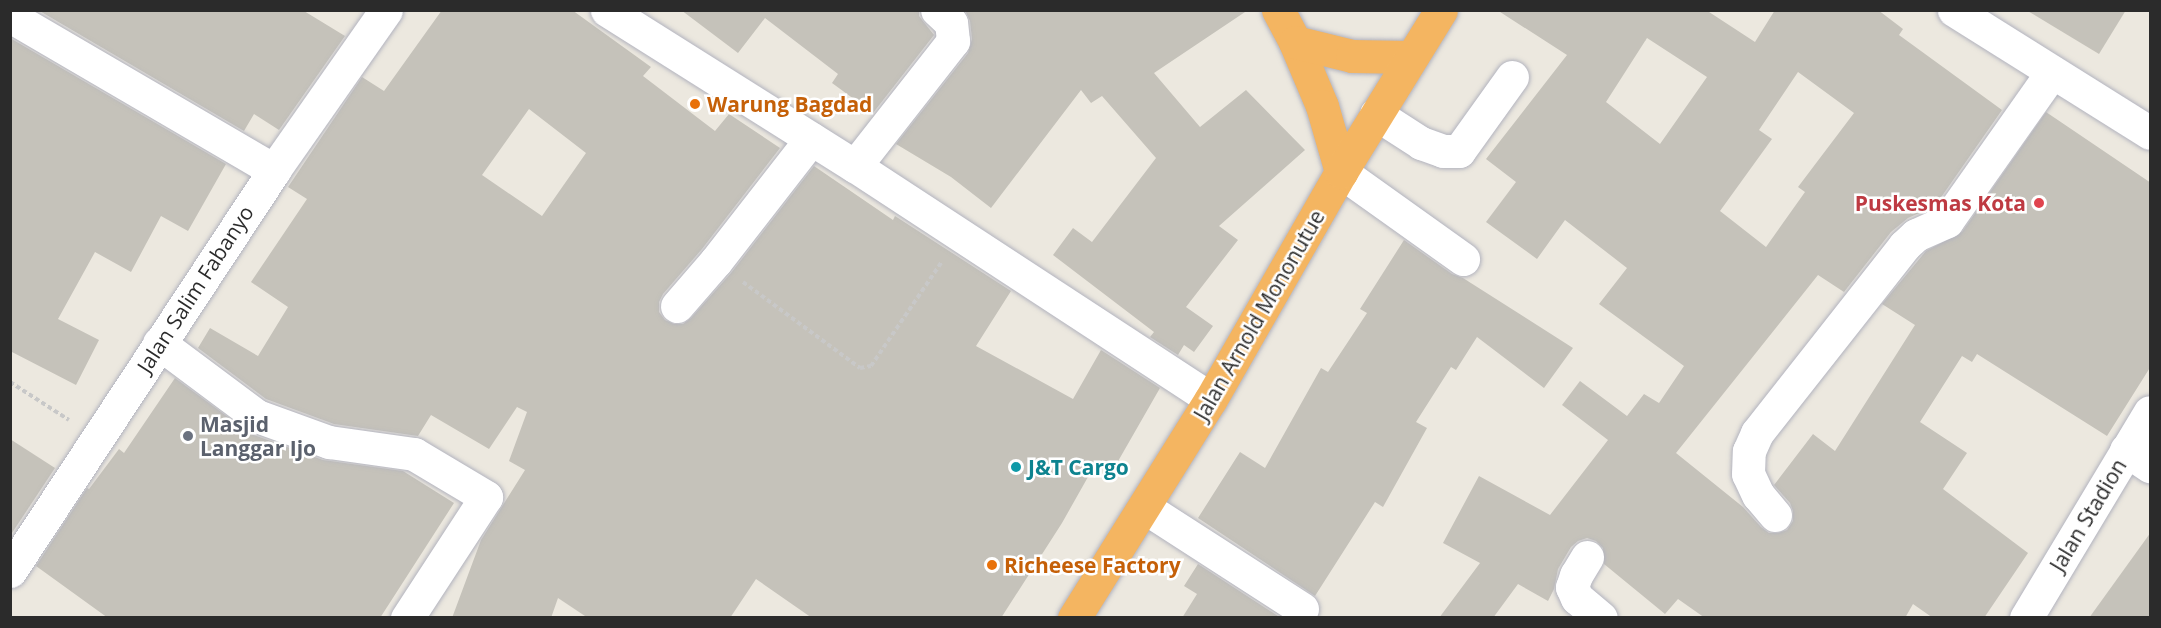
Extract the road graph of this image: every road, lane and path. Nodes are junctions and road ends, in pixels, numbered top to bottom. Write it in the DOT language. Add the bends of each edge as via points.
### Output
graph roads {
  1 [pos="386,10"];
  2 [pos="607,10"];
  3 [pos="937,10"];
  4 [pos="1278,10"];
  5 [pos="1441,10"];
  6 [pos="1954,10"];
  7 [pos="10,16"];
  8 [pos="1295,42"];
  9 [pos="1410,57"];
  10 [pos="2052,72"];
  11 [pos="1512,77"];
  12 [pos="1376,114"];
  13 [pos="2151,133"];
  14 [pos="811,139"];
  15 [pos="855,166"];
  16 [pos="274,170"];
  17 [pos="1341,172"];
  18 [pos="960,235"];
  19 [pos="1463,259"];
  20 [pos="716,261"];
  21 [pos="677,306"];
  22 [pos="159,343"];
  23 [pos="10,382"];
  24 [pos="1210,399"];
  25 [pos="2151,412"];
  26 [pos="97,439"];
  27 [pos="2138,458"];
  28 [pos="1144,507"];
  29 [pos="1775,515"];
  30 [pos="1587,557"];
  31 [pos="10,571"];
  32 [pos="1302,609"];
  33 [pos="407,618"];
  34 [pos="1074,618"];
  35 [pos="1602,618"];
  36 [pos="2026,618"];
  1 -- 16 [label="street, Jalan Salim Fabanyo"];
  2 -- 14 [label="street"];
  3 -- 15 [label="street" via="951,23 954,41"];
  4 -- 8 [label="highway"];
  5 -- 9 [label="highway, Jalan Arnold Mononutue"];
  6 -- 10 [label="street"];
  7 -- 16 [label="street"];
  8 -- 9 [label="highway" via="1352,56"];
  8 -- 17 [label="highway" via="1322,106"];
  9 -- 12 [label="highway, Jalan Arnold Mononutue"];
  10 -- 13 [label="street"];
  10 -- 29 [label="street" via="1947,221 1916,235 1904,246 1757,433 1749,451 1748,474 1758,495"];
  11 -- 12 [label="street" via="1459,151 1443,151 1421,143"];
  12 -- 17 [label="highway, Jalan Arnold Mononutue"];
  14 -- 15 [label="street"];
  14 -- 20 [label="street"];
  15 -- 18 [label="street"];
  16 -- 22 [label="street, Jalan Salim Fabanyo"];
  17 -- 19 [label="street"];
  17 -- 24 [label="highway, Jalan Arnold Mononutue"];
  18 -- 20 [label="path" via="871,366 860,368"];
  18 -- 24 [label="street"];
  20 -- 21 [label="street"];
  22 -- 26 [label="street, Jalan Salim Fabanyo"];
  22 -- 33 [label="street" via="257,416 329,442 414,454 486,497"];
  23 -- 26 [label="path"];
  24 -- 28 [label="highway, Jalan Arnold Mononutue"];
  25 -- 27 [label="street, Jalan Stadion"];
  26 -- 31 [label="street, Jalan Salim Fabanyo"];
  27 -- 36 [label="street, Jalan Stadion"];
  28 -- 32 [label="street"];
  28 -- 34 [label="highway, Jalan Arnold Mononutue"];
  30 -- 35 [label="street" via="1572,587 1577,598"];
}
